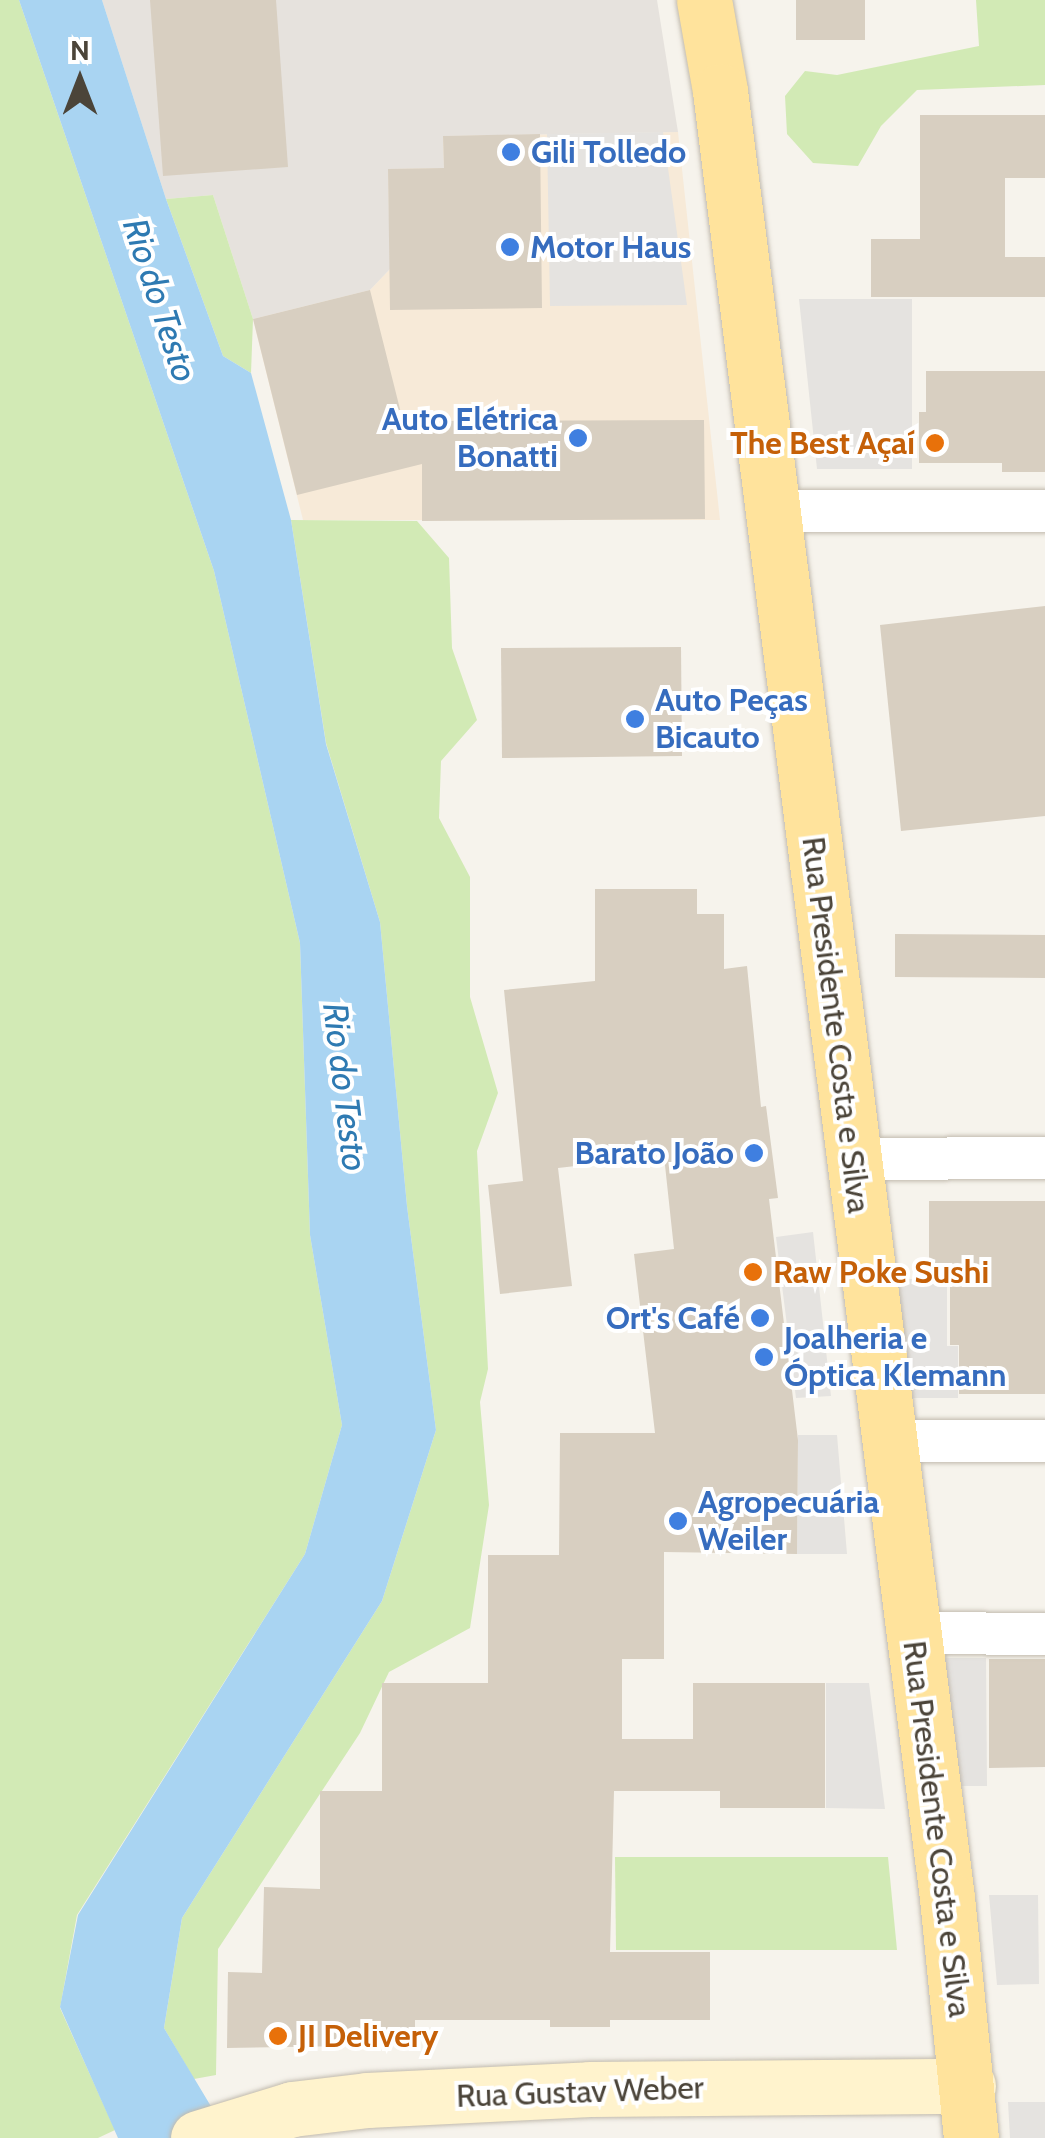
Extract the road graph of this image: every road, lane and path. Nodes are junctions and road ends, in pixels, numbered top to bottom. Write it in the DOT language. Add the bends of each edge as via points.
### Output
graph roads {
  1 [pos="704,0"];
  2 [pos="734,0"];
  3 [pos="720,91"];
  4 [pos="772,511"];
  5 [pos="1045,511"];
  6 [pos="1045,1158"];
  7 [pos="852,1159"];
  8 [pos="888,1441"];
  9 [pos="1045,1441"];
  10 [pos="912,1633"];
  11 [pos="1045,1634"];
  12 [pos="969,2112"];
  13 [pos="214,2132"];
  1 -- 3 [label="main road, Rua Presidente Costa e Silva"];
  2 -- 3 [label="main road, Rua Presidente Costa e Silva"];
  3 -- 4 [label="main road, Rua Presidente Costa e Silva"];
  4 -- 5 [label="street"];
  4 -- 7 [label="main road, Rua Presidente Costa e Silva"];
  6 -- 7 [label="street"];
  7 -- 8 [label="main road, Rua Presidente Costa e Silva"];
  8 -- 9 [label="street"];
  8 -- 10 [label="main road, Rua Presidente Costa e Silva"];
  10 -- 11 [label="street"];
  10 -- 12 [label="main road, Rua Presidente Costa e Silva"];
  12 -- 13 [label="street, Rua Gustav Weber" via="590,2089 367,2100 292,2109"];
}
